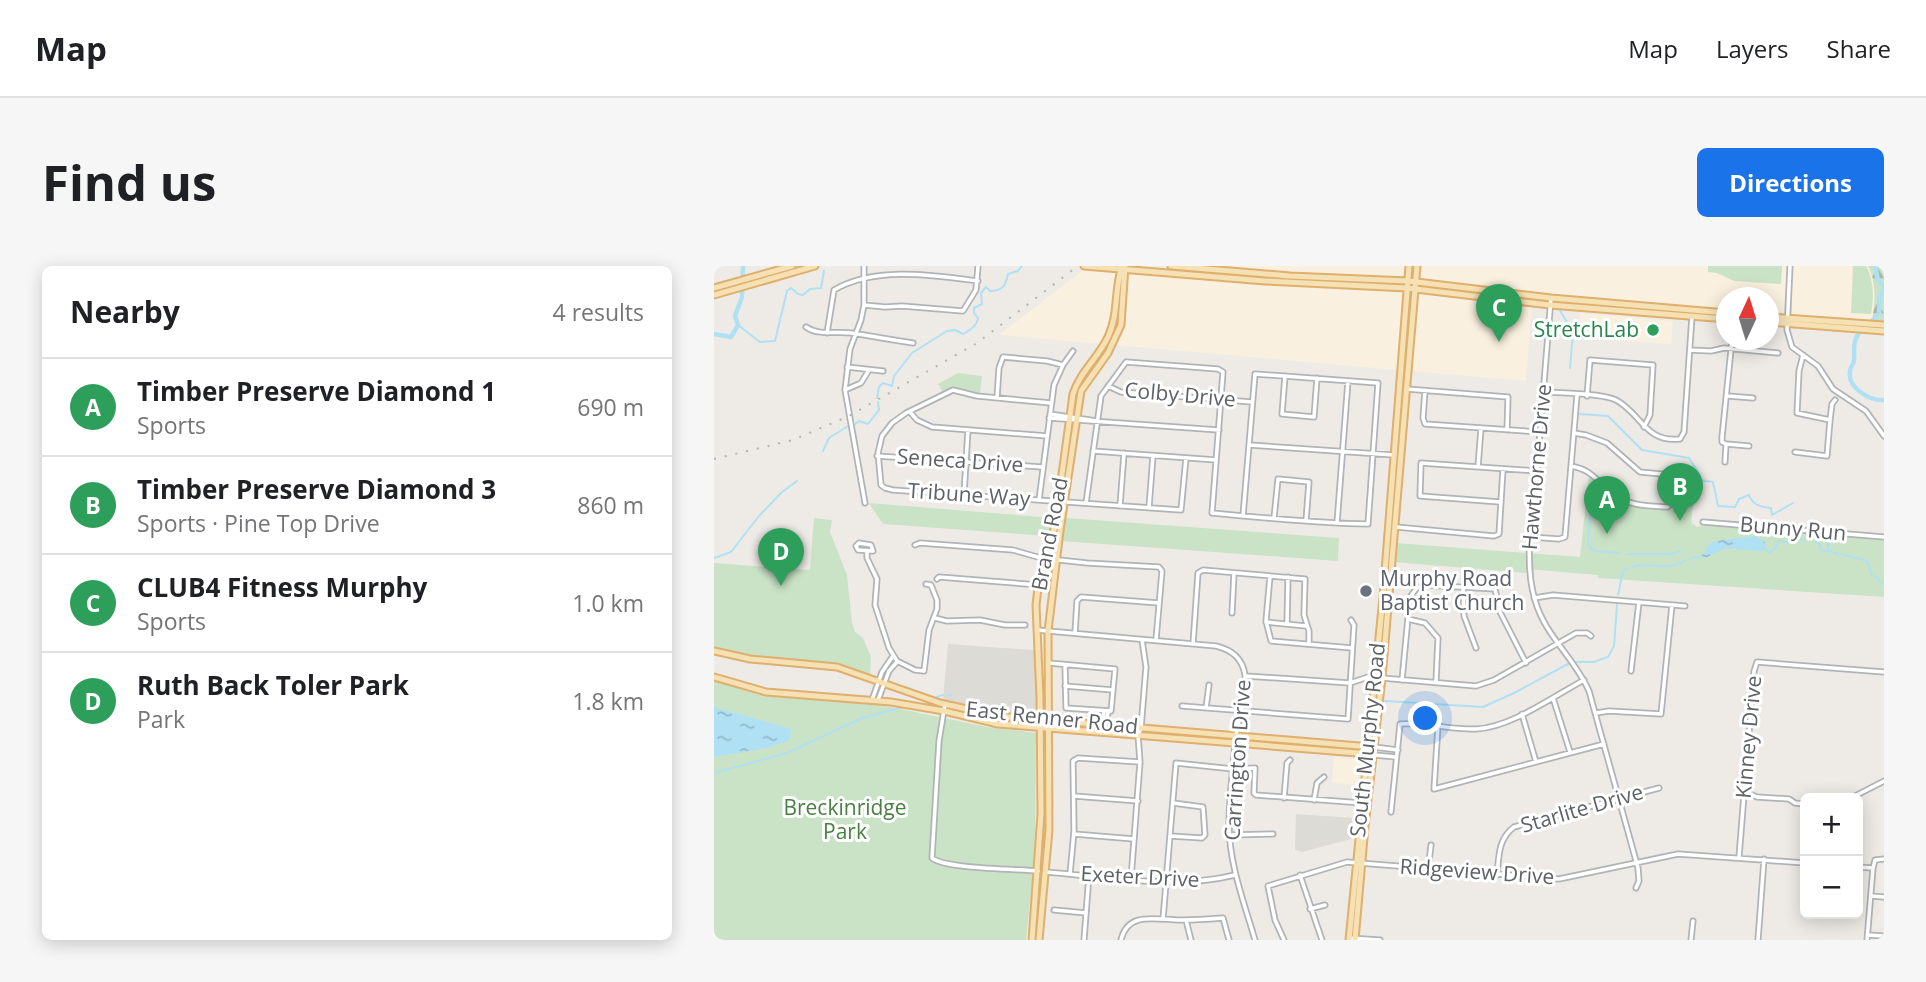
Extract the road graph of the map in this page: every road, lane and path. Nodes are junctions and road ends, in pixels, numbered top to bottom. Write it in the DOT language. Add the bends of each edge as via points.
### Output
graph roads {
  1 [pos="792,266"];
  2 [pos="815,266"];
  3 [pos="864,266"];
  4 [pos="978,266"];
  5 [pos="1084,266"];
  6 [pos="1171,266"];
  7 [pos="1409,266"];
  8 [pos="1417,266"];
  9 [pos="1790,266"];
  10 [pos="1124,268"];
  11 [pos="784,270"];
  12 [pos="1191,272"];
  13 [pos="865,278"];
  14 [pos="1310,280"];
  15 [pos="978,281"];
  16 [pos="1408,281"];
  17 [pos="1415,282"];
  18 [pos="714,288"];
  19 [pos="1406,288"];
  20 [pos="1414,289"];
  21 [pos="1469,292"];
  22 [pos="714,295"];
  23 [pos="1550,302"];
  24 [pos="864,305"];
  25 [pos="1641,306"];
  26 [pos="1606,310"];
  27 [pos="1716,313"];
  28 [pos="1692,314"];
  29 [pos="1716,317"];
  30 [pos="1779,319"];
  31 [pos="1788,321"];
  32 [pos="1779,322"];
  33 [pos="1408,323"];
  34 [pos="1884,325"];
  35 [pos="806,327"];
  36 [pos="1880,331"];
  37 [pos="827,333"];
  38 [pos="856,334"];
  39 [pos="913,343"];
  40 [pos="1716,349"];
  41 [pos="1690,350"];
  42 [pos="1732,350"];
  43 [pos="1744,350"];
  44 [pos="1073,351"];
  45 [pos="1778,353"];
  46 [pos="1802,355"];
  47 [pos="1063,365"];
  48 [pos="847,367"];
  49 [pos="869,369"];
  50 [pos="883,371"];
  51 [pos="1285,376"];
  52 [pos="1317,379"];
  53 [pos="1348,381"];
  54 [pos="1108,386"];
  55 [pos="1402,389"];
  56 [pos="845,390"];
  57 [pos="1426,391"];
  58 [pos="1544,392"];
  59 [pos="1577,395"];
  60 [pos="1587,396"];
  61 [pos="1728,396"];
  62 [pos="997,398"];
  63 [pos="1753,398"];
  64 [pos="1221,399"];
  65 [pos="1835,400"];
  66 [pos="1051,402"];
  67 [pos="1252,402"];
  68 [pos="909,412"];
  69 [pos="1049,416"];
  70 [pos="1073,419"];
  71 [pos="1830,420"];
  72 [pos="1097,421"];
  73 [pos="1644,427"];
  74 [pos="1481,428"];
  75 [pos="968,429"];
  76 [pos="1219,430"];
  77 [pos="1507,430"];
  78 [pos="1540,432"];
  79 [pos="1574,433"];
  80 [pos="1047,436"];
  81 [pos="1884,436"];
  82 [pos="1726,444"];
  83 [pos="1249,445"];
  84 [pos="1749,446"];
  85 [pos="1093,451"];
  86 [pos="1343,452"];
  87 [pos="1795,452"];
  88 [pos="1124,453"];
  89 [pos="1373,454"];
  90 [pos="877,456"];
  91 [pos="1153,456"];
  92 [pos="1397,456"];
  93 [pos="1186,458"];
  94 [pos="1217,460"];
  95 [pos="965,462"];
  96 [pos="1724,462"];
  97 [pos="1571,466"];
  98 [pos="1042,467"];
  99 [pos="1478,467"];
  100 [pos="1503,469"];
  101 [pos="1536,471"];
  102 [pos="964,494"];
  103 [pos="1039,500"];
  104 [pos="1063,502"];
  105 [pos="1500,502"];
  106 [pos="866,503"];
  107 [pos="1086,503"];
  108 [pos="1119,506"];
  109 [pos="1149,508"];
  110 [pos="1243,516"];
  111 [pos="1274,518"];
  112 [pos="1306,521"];
  113 [pos="1703,522"];
  114 [pos="1337,523"];
  115 [pos="1392,526"];
  116 [pos="1531,537"];
  117 [pos="1884,537"];
  118 [pos="915,545"];
  119 [pos="867,551"];
  120 [pos="1046,558"];
  121 [pos="1058,559"];
  122 [pos="1234,573"];
  123 [pos="1270,576"];
  124 [pos="1288,577"];
  125 [pos="937,579"];
  126 [pos="926,584"];
  127 [pos="1039,585"];
  128 [pos="1463,587"];
  129 [pos="1534,598"];
  130 [pos="1639,602"];
  131 [pos="1159,603"];
  132 [pos="1672,605"];
  133 [pos="1685,606"];
  134 [pos="1232,613"];
  135 [pos="935,618"];
  136 [pos="1409,619"];
  137 [pos="1352,620"];
  138 [pos="1266,622"];
  139 [pos="1287,624"];
  140 [pos="1025,625"];
  141 [pos="1307,626"];
  142 [pos="1037,630"];
  143 [pos="1048,631"];
  144 [pos="1075,633"];
  145 [pos="1591,636"];
  146 [pos="1142,640"];
  147 [pos="1156,640"];
  148 [pos="1193,644"];
  149 [pos="1309,644"];
  150 [pos="1557,644"];
  151 [pos="1352,648"];
  152 [pos="1476,648"];
  153 [pos="716,652"];
  154 [pos="893,656"];
  155 [pos="897,661"];
  156 [pos="1047,663"];
  157 [pos="1526,663"];
  158 [pos="1065,665"];
  159 [pos="888,667"];
  160 [pos="1631,671"];
  161 [pos="1884,672"];
  162 [pos="1246,676"];
  163 [pos="715,678"];
  164 [pos="1379,678"];
  165 [pos="1402,680"];
  166 [pos="1584,680"];
  167 [pos="881,682"];
  168 [pos="1436,683"];
  169 [pos="1350,684"];
  170 [pos="1209,685"];
  171 [pos="1065,686"];
  172 [pos="1113,690"];
  173 [pos="1552,697"];
  174 [pos="875,700"];
  175 [pos="1182,706"];
  176 [pos="1041,707"];
  177 [pos="945,708"];
  178 [pos="1206,708"];
  179 [pos="1241,710"];
  180 [pos="1107,712"];
  181 [pos="1522,713"];
  182 [pos="1595,713"];
  183 [pos="1027,719"];
  184 [pos="1044,720"];
  185 [pos="1438,726"];
  186 [pos="1105,727"];
  187 [pos="1044,728"];
  188 [pos="1141,728"];
  189 [pos="1141,735"];
  190 [pos="1236,736"];
  191 [pos="1235,744"];
  192 [pos="1604,744"];
  193 [pos="1371,747"];
  194 [pos="1398,750"];
  195 [pos="1570,752"];
  196 [pos="1371,754"];
  197 [pos="1397,757"];
  198 [pos="1290,760"];
  199 [pos="1140,762"];
  200 [pos="1536,762"];
  201 [pos="1233,769"];
  202 [pos="1324,777"];
  203 [pos="1884,781"];
  204 [pos="1660,788"];
  205 [pos="1745,792"];
  206 [pos="1861,793"];
  207 [pos="1074,796"];
  208 [pos="1284,797"];
  209 [pos="1619,798"];
  210 [pos="1314,800"];
  211 [pos="1138,801"];
  212 [pos="1041,802"];
  213 [pos="1049,802"];
  214 [pos="1173,803"];
  215 [pos="1362,803"];
  216 [pos="1800,804"];
  217 [pos="1391,812"];
  218 [pos="1074,834"];
  219 [pos="1273,834"];
  220 [pos="1229,835"];
  221 [pos="1170,836"];
  222 [pos="1134,839"];
  223 [pos="1431,845"];
  224 [pos="1739,857"];
  225 [pos="1764,859"];
  226 [pos="1884,859"];
  227 [pos="1636,862"];
  228 [pos="1359,863"];
  229 [pos="1800,863"];
  230 [pos="1863,867"];
  231 [pos="1873,868"];
  232 [pos="1428,870"];
  233 [pos="1038,871"];
  234 [pos="1045,872"];
  235 [pos="1070,874"];
  236 [pos="1089,875"];
  237 [pos="1236,875"];
  238 [pos="1300,875"];
  239 [pos="1497,875"];
  240 [pos="1130,879"];
  241 [pos="1166,882"];
  242 [pos="1636,888"];
  243 [pos="1871,896"];
  244 [pos="1884,897"];
  245 [pos="1325,905"];
  246 [pos="1310,909"];
  247 [pos="1054,910"];
  248 [pos="1086,913"];
  249 [pos="1163,919"];
  250 [pos="1186,920"];
  251 [pos="1693,921"];
  252 [pos="1884,936"];
  253 [pos="1867,937"];
  254 [pos="1352,939"];
  255 [pos="1032,940"];
  256 [pos="1039,940"];
  257 [pos="1084,940"];
  258 [pos="1121,940"];
  259 [pos="1191,940"];
  260 [pos="1229,940"];
  261 [pos="1255,940"];
  262 [pos="1284,940"];
  263 [pos="1322,940"];
  264 [pos="1380,940"];
  265 [pos="1691,940"];
  266 [pos="1758,940"];
  1 -- 11 [label="main road"];
  2 -- 11 [label="main road"];
  3 -- 13 [label="street"];
  4 -- 15 [label="street"];
  5 -- 10 [label="main road"];
  6 -- 12 [label="main road"];
  7 -- 16 [label="main road, South Murphy Road"];
  8 -- 17 [label="main road, South Murphy Road"];
  9 -- 31 [label="street"];
  10 -- 12 [label="main road"];
  10 -- 70 [label="main road, Brand Road" via="1121,325 1081,391"];
  11 -- 18 [label="main road"];
  11 -- 22 [label="main road"];
  12 -- 14 [label="main road"];
  13 -- 15 [label="street" via="898,274"];
  13 -- 24 [label="street"];
  13 -- 37 [label="street" via="834,290"];
  14 -- 16 [label="main road"];
  14 -- 19 [label="main road"];
  15 -- 24 [label="street" via="963,311"];
  16 -- 17 [label="main road"];
  16 -- 19 [label="main road, South Murphy Road"];
  17 -- 20 [label="main road, South Murphy Road"];
  17 -- 21 [label="main road"];
  19 -- 20 [label="main road"];
  19 -- 33 [label="main road, South Murphy Road"];
  20 -- 21 [label="main road"];
  20 -- 33 [label="main road, South Murphy Road"];
  21 -- 23 [label="main road"];
  23 -- 25 [label="main road"];
  23 -- 26 [label="main road"];
  23 -- 58 [label="street, Hawthorne Drive"];
  24 -- 38 [label="street"];
  25 -- 26 [label="main road"];
  25 -- 28 [label="main road"];
  26 -- 28 [label="main road"];
  27 -- 28 [label="main road"];
  28 -- 29 [label="main road"];
  28 -- 41 [label="street"];
  30 -- 31 [label="main road"];
  31 -- 32 [label="main road"];
  31 -- 34 [label="main road"];
  31 -- 36 [label="main road"];
  31 -- 46 [label="street" via="1791,344"];
  33 -- 55 [label="main road, South Murphy Road"];
  35 -- 37 [label="street"];
  37 -- 38 [label="street"];
  38 -- 39 [label="street"];
  38 -- 48 [label="street"];
  40 -- 41 [label="street"];
  41 -- 73 [label="street" via="1680,439 1661,437"];
  42 -- 61 [label="street"];
  43 -- 45 [label="street"];
  44 -- 47 [label="street"];
  46 -- 71 [label="street" via="1796,410"];
  46 -- 81 [label="street" via="1818,366 1833,389 1866,411"];
  47 -- 62 [label="street" via="1003,357"];
  47 -- 66 [label="street"];
  48 -- 49 [label="street"];
  48 -- 56 [label="street"];
  49 -- 50 [label="street"];
  49 -- 56 [label="street" via="860,383"];
  51 -- 52 [label="street"];
  51 -- 52 [label="street" via="1282,414 1314,417"];
  51 -- 67 [label="street" via="1255,373"];
  52 -- 53 [label="street"];
  53 -- 86 [label="street"];
  53 -- 89 [label="street" via="1378,383"];
  54 -- 64 [label="street, Colby Drive" via="1121,392"];
  54 -- 64 [label="street" via="1126,362 1221,370"];
  54 -- 72 [label="street" via="1101,396"];
  55 -- 57 [label="street"];
  55 -- 92 [label="main road, South Murphy Road"];
  56 -- 106 [label="street"];
  57 -- 74 [label="street" via="1423,422"];
  57 -- 77 [label="street" via="1508,397"];
  58 -- 59 [label="street"];
  58 -- 78 [label="street, Hawthorne Drive"];
  59 -- 60 [label="street"];
  59 -- 79 [label="street"];
  60 -- 73 [label="street" via="1614,399"];
  60 -- 73 [label="street" via="1590,360 1653,365 1650,415"];
  61 -- 63 [label="street"];
  61 -- 82 [label="street" via="1722,437"];
  62 -- 66 [label="street"];
  62 -- 68 [label="street" via="953,390"];
  64 -- 67 [label="street, Colby Drive"];
  64 -- 76 [label="street"];
  65 -- 71 [label="street"];
  66 -- 69 [label="street"];
  67 -- 83 [label="street"];
  68 -- 75 [label="street" via="923,424"];
  68 -- 90 [label="street" via="882,436"];
  69 -- 70 [label="street"];
  69 -- 80 [label="street"];
  70 -- 72 [label="street"];
  70 -- 104 [label="main road, Brand Road"];
  71 -- 87 [label="street" via="1827,456"];
  72 -- 76 [label="street"];
  72 -- 85 [label="street"];
  74 -- 77 [label="street"];
  74 -- 99 [label="street"];
  75 -- 80 [label="street"];
  75 -- 95 [label="street"];
  76 -- 94 [label="street"];
  77 -- 78 [label="street"];
  78 -- 101 [label="street, Hawthorne Drive"];
  79 -- 97 [label="street"];
  79 -- 97 [label="street" via="1607,443 1640,472 1672,475 1670,507 1629,503 1612,494 1590,472"];
  80 -- 98 [label="street"];
  82 -- 84 [label="street"];
  82 -- 96 [label="street"];
  83 -- 86 [label="street"];
  83 -- 110 [label="street"];
  85 -- 88 [label="street"];
  85 -- 107 [label="street"];
  86 -- 89 [label="street"];
  86 -- 114 [label="street"];
  88 -- 91 [label="street"];
  88 -- 108 [label="street"];
  89 -- 92 [label="street"];
  89 -- 114 [label="street" via="1368,524"];
  90 -- 95 [label="street, Seneca Drive"];
  90 -- 102 [label="street, Tribune Way" via="883,487"];
  91 -- 93 [label="street"];
  91 -- 109 [label="street"];
  92 -- 115 [label="main road, South Murphy Road"];
  93 -- 94 [label="street"];
  93 -- 109 [label="street, Tribune Way" via="1181,510"];
  94 -- 110 [label="street" via="1212,513"];
  95 -- 98 [label="street, Seneca Drive"];
  95 -- 102 [label="street"];
  97 -- 116 [label="street" via="1564,539"];
  98 -- 103 [label="street"];
  99 -- 100 [label="street"];
  99 -- 105 [label="street" via="1420,463 1420,496"];
  100 -- 101 [label="street"];
  100 -- 105 [label="street"];
  101 -- 116 [label="street, Hawthorne Drive"];
  102 -- 103 [label="street, Tribune Way"];
  103 -- 104 [label="street, Tribune Way"];
  104 -- 107 [label="street, Tribune Way"];
  104 -- 120 [label="main road, Brand Road"];
  104 -- 121 [label="main road, Brand Road"];
  105 -- 115 [label="street" via="1494,536"];
  107 -- 108 [label="street, Tribune Way"];
  108 -- 109 [label="street, Tribune Way"];
  110 -- 111 [label="street"];
  111 -- 112 [label="street"];
  111 -- 112 [label="street" via="1278,479 1309,482"];
  112 -- 114 [label="street"];
  113 -- 117 [label="street, Bunny Run"];
  115 -- 164 [label="main road, South Murphy Road"];
  116 -- 129 [label="street, Hawthorne Drive"];
  118 -- 120 [label="street" via="1013,550"];
  119 -- 119 [label="street" via="859,550 856,546 873,546 873,551"];
  119 -- 154 [label="street" via="877,579 876,611"];
  120 -- 121 [label="street"];
  120 -- 127 [label="main road, Brand Road"];
  121 -- 131 [label="street" via="1161,569"];
  121 -- 143 [label="main road, Brand Road"];
  122 -- 123 [label="street"];
  122 -- 134 [label="street"];
  122 -- 148 [label="street" via="1200,571"];
  123 -- 124 [label="street"];
  123 -- 138 [label="street"];
  124 -- 139 [label="street"];
  124 -- 141 [label="street" via="1305,579"];
  125 -- 127 [label="street"];
  126 -- 135 [label="street" via="931,585 937,600"];
  127 -- 142 [label="main road, Brand Road"];
  128 -- 136 [label="street" via="1423,585 1416,589 1410,597"];
  128 -- 152 [label="street" via="1462,607"];
  128 -- 157 [label="street" via="1497,591 1500,612"];
  129 -- 130 [label="street" via="1553,595"];
  129 -- 150 [label="street, Hawthorne Drive"];
  130 -- 132 [label="street"];
  130 -- 160 [label="street"];
  131 -- 144 [label="street" via="1081,597"];
  131 -- 147 [label="street"];
  132 -- 133 [label="street"];
  132 -- 182 [label="street" via="1661,714"];
  135 -- 140 [label="street"];
  135 -- 155 [label="street" via="924,671"];
  136 -- 165 [label="street"];
  136 -- 168 [label="street" via="1425,623 1438,638"];
  137 -- 151 [label="street"];
  138 -- 139 [label="street"];
  138 -- 149 [label="street" via="1271,640"];
  139 -- 141 [label="street"];
  141 -- 149 [label="street"];
  142 -- 143 [label="street, Carrington Drive"];
  142 -- 176 [label="main road, Brand Road"];
  143 -- 144 [label="street, Carrington Drive"];
  143 -- 156 [label="main road, Brand Road"];
  144 -- 146 [label="street, Carrington Drive"];
  145 -- 150 [label="street" via="1576,634"];
  146 -- 147 [label="street, Carrington Drive"];
  146 -- 188 [label="street" via="1146,667"];
  147 -- 148 [label="street, Carrington Drive"];
  148 -- 162 [label="street, Carrington Drive" via="1233,653"];
  149 -- 151 [label="street"];
  150 -- 157 [label="street"];
  150 -- 166 [label="street, Hawthorne Drive"];
  151 -- 169 [label="street"];
  153 -- 167 [label="main road, East Renner Road" via="829,666"];
  154 -- 155 [label="street"];
  154 -- 159 [label="street"];
  155 -- 159 [label="street"];
  156 -- 158 [label="street"];
  156 -- 184 [label="main road, Brand Road"];
  157 -- 168 [label="street" via="1476,686"];
  158 -- 171 [label="street"];
  158 -- 172 [label="street" via="1115,669"];
  159 -- 167 [label="street"];
  161 -- 205 [label="street, Kinney Drive" via="1757,662"];
  162 -- 169 [label="street"];
  162 -- 179 [label="street, Carrington Drive"];
  163 -- 174 [label="main road, East Renner Road" via="766,692"];
  164 -- 165 [label="street"];
  164 -- 169 [label="street"];
  164 -- 193 [label="main road, South Murphy Road"];
  165 -- 168 [label="street"];
  166 -- 173 [label="street"];
  166 -- 182 [label="street, Hawthorne Drive"];
  167 -- 174 [label="street"];
  167 -- 177 [label="main road, East Renner Road"];
  169 -- 179 [label="street" via="1348,719"];
  170 -- 178 [label="street"];
  171 -- 172 [label="street"];
  171 -- 180 [label="street" via="1066,707"];
  172 -- 180 [label="street"];
  173 -- 181 [label="street"];
  173 -- 195 [label="street"];
  174 -- 177 [label="main road, East Renner Road"];
  175 -- 178 [label="street"];
  176 -- 183 [label="main road" via="1036,716"];
  176 -- 184 [label="main road, Brand Road"];
  177 -- 183 [label="main road, East Renner Road"];
  177 -- 187 [label="main road, East Renner Road" via="982,721"];
  177 -- 233 [label="street" via="932,858 951,864"];
  178 -- 179 [label="street"];
  179 -- 190 [label="street, Carrington Drive"];
  180 -- 186 [label="street"];
  181 -- 185 [label="street" via="1488,728"];
  181 -- 200 [label="street"];
  182 -- 192 [label="street, Hawthorne Drive"];
  183 -- 184 [label="main road, East Renner Road"];
  184 -- 186 [label="main road, East Renner Road"];
  184 -- 187 [label="main road, Brand Road"];
  185 -- 194 [label="street" via="1401,724"];
  185 -- 200 [label="street" via="1434,789"];
  186 -- 187 [label="main road, East Renner Road"];
  186 -- 188 [label="main road, East Renner Road"];
  186 -- 189 [label="main road, East Renner Road"];
  187 -- 212 [label="main road, Brand Road"];
  187 -- 213 [label="main road, Brand Road"];
  188 -- 189 [label="street"];
  188 -- 190 [label="main road, East Renner Road"];
  189 -- 191 [label="main road, East Renner Road"];
  189 -- 199 [label="street"];
  190 -- 191 [label="street, Carrington Drive"];
  190 -- 193 [label="main road, East Renner Road"];
  191 -- 196 [label="main road, East Renner Road"];
  191 -- 201 [label="street, Carrington Drive"];
  192 -- 195 [label="street"];
  192 -- 209 [label="street, Hawthorne Drive"];
  193 -- 194 [label="street, East Renner Road"];
  193 -- 196 [label="main road, South Murphy Road"];
  194 -- 197 [label="street"];
  195 -- 200 [label="street"];
  196 -- 197 [label="street, East Renner Road"];
  196 -- 215 [label="main road, South Murphy Road"];
  196 -- 228 [label="main road, South Murphy Road"];
  197 -- 217 [label="street"];
  198 -- 208 [label="street"];
  199 -- 207 [label="street" via="1074,759"];
  199 -- 211 [label="street"];
  201 -- 208 [label="street" via="1255,768 1254,793"];
  201 -- 214 [label="street" via="1176,764"];
  201 -- 220 [label="street, Carrington Drive"];
  202 -- 210 [label="street" via="1317,783"];
  203 -- 206 [label="street"];
  204 -- 209 [label="street, Starlite Drive"];
  205 -- 216 [label="street"];
  205 -- 224 [label="street, Kinney Drive"];
  207 -- 211 [label="street"];
  207 -- 218 [label="street"];
  208 -- 210 [label="street"];
  209 -- 227 [label="street, Hawthorne Drive"];
  209 -- 239 [label="street, Starlite Drive" via="1514,827 1501,842"];
  210 -- 215 [label="street"];
  211 -- 222 [label="street"];
  212 -- 213 [label="main road"];
  212 -- 233 [label="main road, Brand Road"];
  213 -- 234 [label="main road, Brand Road"];
  214 -- 221 [label="street"];
  214 -- 221 [label="street" via="1203,807 1205,835 1197,839"];
  215 -- 228 [label="main road, South Murphy Road"];
  218 -- 222 [label="street"];
  218 -- 235 [label="street"];
  219 -- 220 [label="street"];
  220 -- 237 [label="street, Carrington Drive"];
  221 -- 241 [label="street"];
  222 -- 240 [label="street"];
  223 -- 232 [label="street"];
  224 -- 225 [label="street, Ridgeview Drive"];
  224 -- 227 [label="street, Ridgeview Drive" via="1678,854"];
  225 -- 229 [label="street, Ridgeview Drive"];
  225 -- 266 [label="street"];
  226 -- 231 [label="street" via="1875,860"];
  227 -- 239 [label="street, Ridgeview Drive" via="1568,878"];
  227 -- 242 [label="street, Hawthorne Drive"];
  228 -- 232 [label="street, Ridgeview Drive"];
  228 -- 238 [label="street, Ridgeview Drive" via="1339,863"];
  228 -- 254 [label="main road, South Murphy Road"];
  230 -- 231 [label="street"];
  231 -- 243 [label="street"];
  232 -- 239 [label="street, Ridgeview Drive"];
  233 -- 234 [label="main road"];
  233 -- 255 [label="main road, Brand Road"];
  234 -- 235 [label="street, Exeter Drive"];
  234 -- 256 [label="main road, Brand Road"];
  235 -- 236 [label="street, Exeter Drive"];
  236 -- 240 [label="street, Exeter Drive"];
  236 -- 248 [label="street"];
  237 -- 241 [label="street, Exeter Drive" via="1200,883"];
  237 -- 261 [label="street, Carrington Drive"];
  238 -- 246 [label="street"];
  238 -- 262 [label="street, Ridgeview Drive" via="1268,887"];
  240 -- 241 [label="street, Exeter Drive"];
  241 -- 249 [label="street"];
  243 -- 244 [label="street"];
  243 -- 253 [label="street"];
  245 -- 246 [label="street"];
  246 -- 263 [label="street"];
  247 -- 248 [label="street"];
  248 -- 257 [label="street"];
  249 -- 250 [label="street"];
  249 -- 258 [label="street" via="1137,920 1125,928"];
  250 -- 259 [label="street"];
  250 -- 260 [label="street" via="1223,918"];
  251 -- 265 [label="street"];
  252 -- 253 [label="street"];
  254 -- 264 [label="street"];
}
